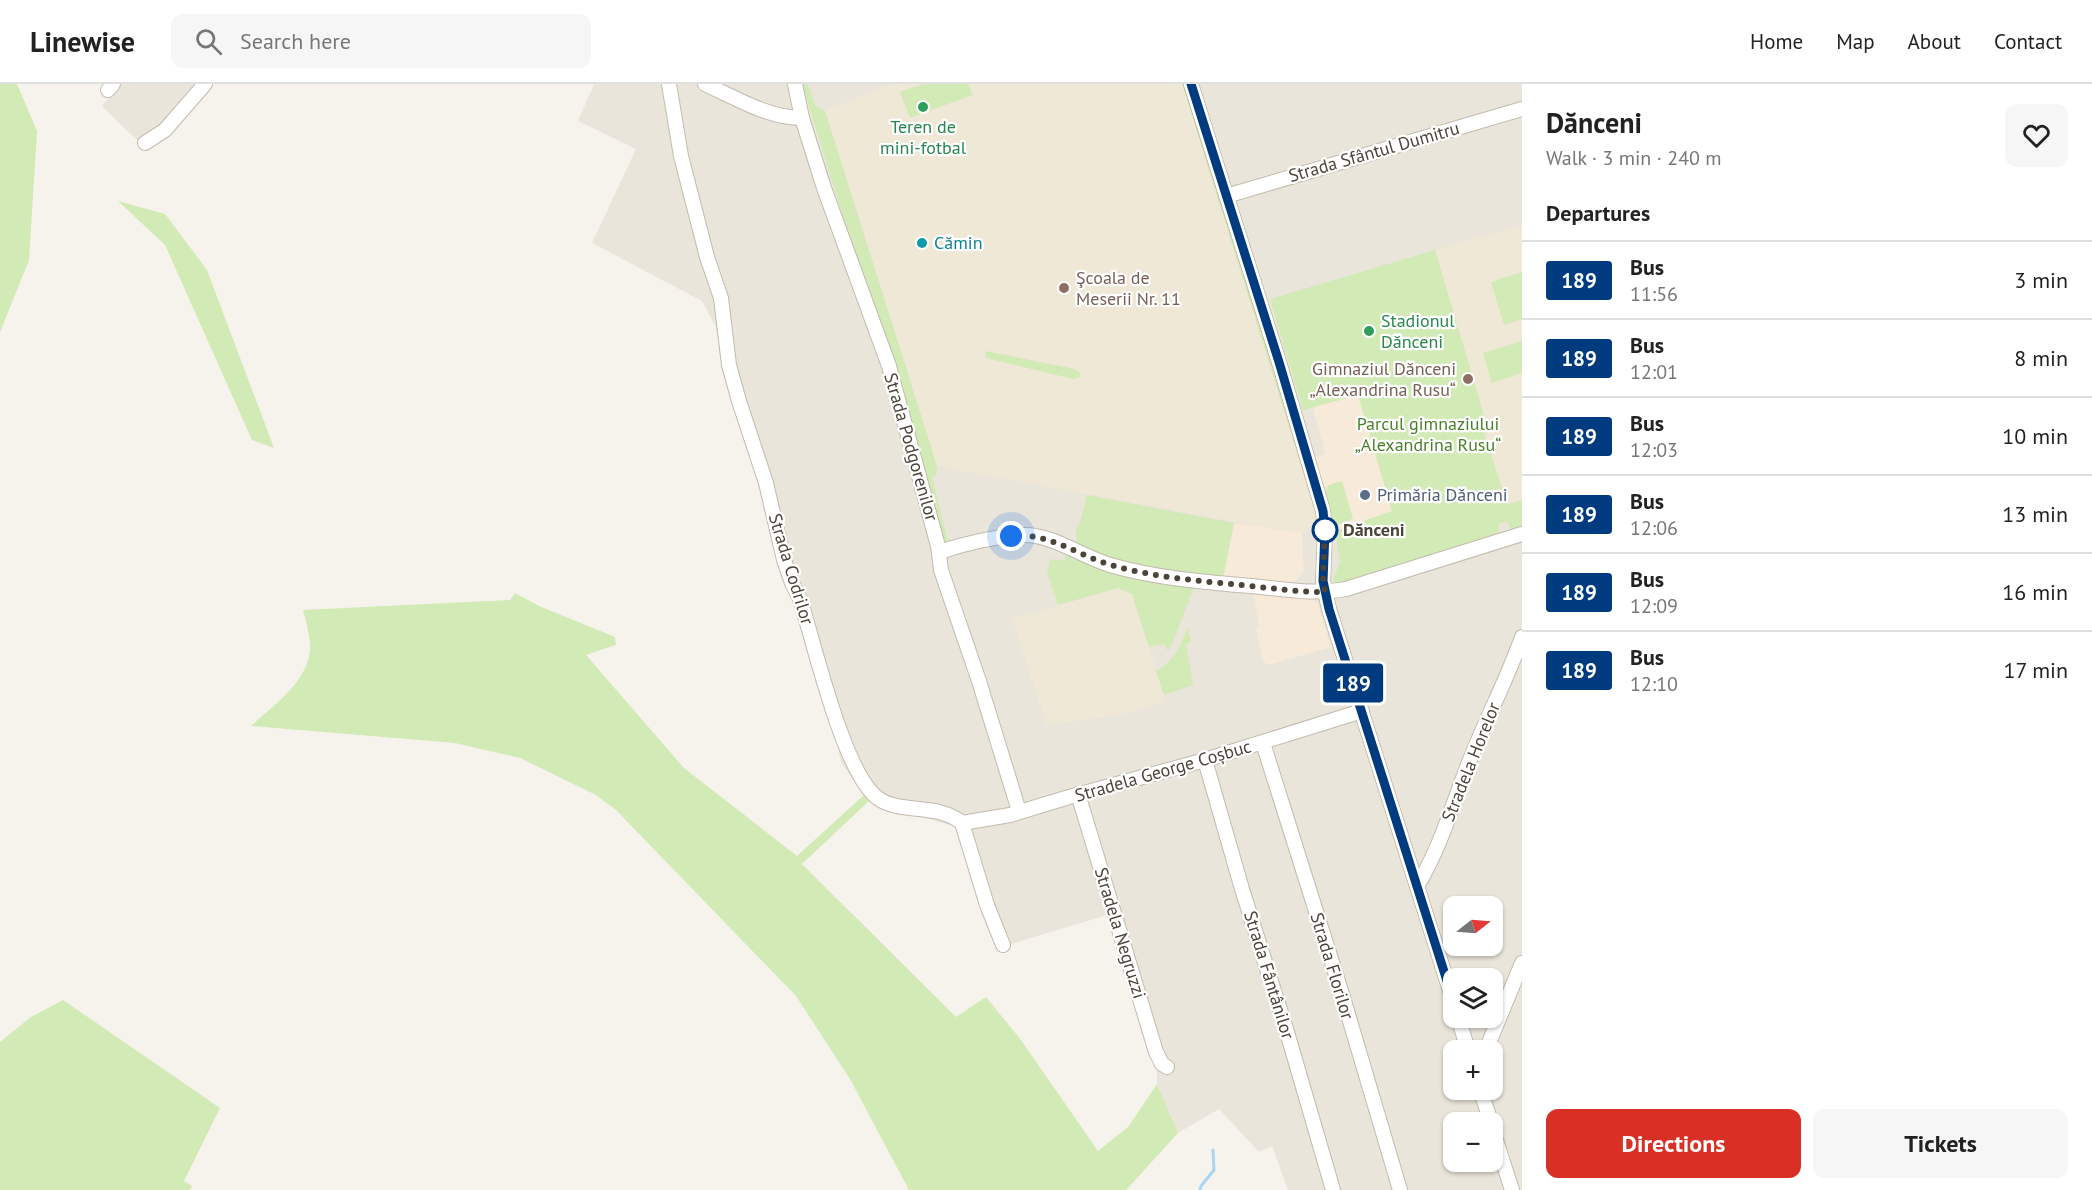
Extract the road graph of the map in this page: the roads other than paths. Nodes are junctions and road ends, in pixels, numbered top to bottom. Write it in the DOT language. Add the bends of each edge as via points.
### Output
graph roads {
  1 [pos="205,84"];
  2 [pos="669,84"];
  3 [pos="705,84"];
  4 [pos="795,84"];
  5 [pos="1191,84"];
  6 [pos="1522,109"];
  7 [pos="802,118"];
  8 [pos="145,143"];
  9 [pos="1226,196"];
  10 [pos="1522,534"];
  11 [pos="939,552"];
  12 [pos="1325,592"];
  13 [pos="1522,637"];
  14 [pos="1362,711"];
  15 [pos="1263,743"];
  16 [pos="1205,760"];
  17 [pos="1078,794"];
  18 [pos="1019,811"];
  19 [pos="962,823"];
  20 [pos="1417,886"];
  21 [pos="1003,945"];
  22 [pos="1522,963"];
  23 [pos="1443,968"];
  24 [pos="1490,1040"];
  25 [pos="1167,1067"];
  26 [pos="1503,1162"];
  27 [pos="1333,1190"];
  28 [pos="1400,1190"];
  29 [pos="1512,1190"];
  1 -- 8 [label="street" via="165,130"];
  2 -- 19 [label="street, Strada Codrilor" via="681,156 721,298 734,384 766,483 788,572 848,749 866,786 880,800 948,814"];
  3 -- 7 [label="street" via="774,115"];
  4 -- 7 [label="street, Strada Podgorenilor"];
  5 -- 9 [label="street"];
  6 -- 9 [label="street, Strada Sfântul Dumitru"];
  7 -- 11 [label="street, Strada Podgorenilor" via="889,366"];
  9 -- 12 [label="street" via="1323,511"];
  10 -- 12 [label="street" via="1346,589"];
  11 -- 12 [label="street" via="1011,536 1035,536 1110,565 1143,573"];
  11 -- 18 [label="street, Strada Podgorenilor" via="941,570"];
  12 -- 14 [label="street"];
  13 -- 20 [label="street, Stradela Horelor"];
  14 -- 15 [label="street, Stradela George Coșbuc"];
  14 -- 20 [label="street"];
  15 -- 16 [label="street, Stradela George Coșbuc"];
  15 -- 28 [label="street, Strada Florilor"];
  16 -- 17 [label="street, Stradela George Coșbuc"];
  16 -- 27 [label="street, Strada Fântânilor"];
  17 -- 18 [label="street, Stradela George Coșbuc"];
  17 -- 25 [label="street, Stradela Negruzzi" via="1156,1052"];
  18 -- 19 [label="street, Stradela George Coșbuc"];
  19 -- 21 [label="street"];
  20 -- 23 [label="street"];
  22 -- 24 [label="street"];
  26 -- 29 [label="street"];
}
